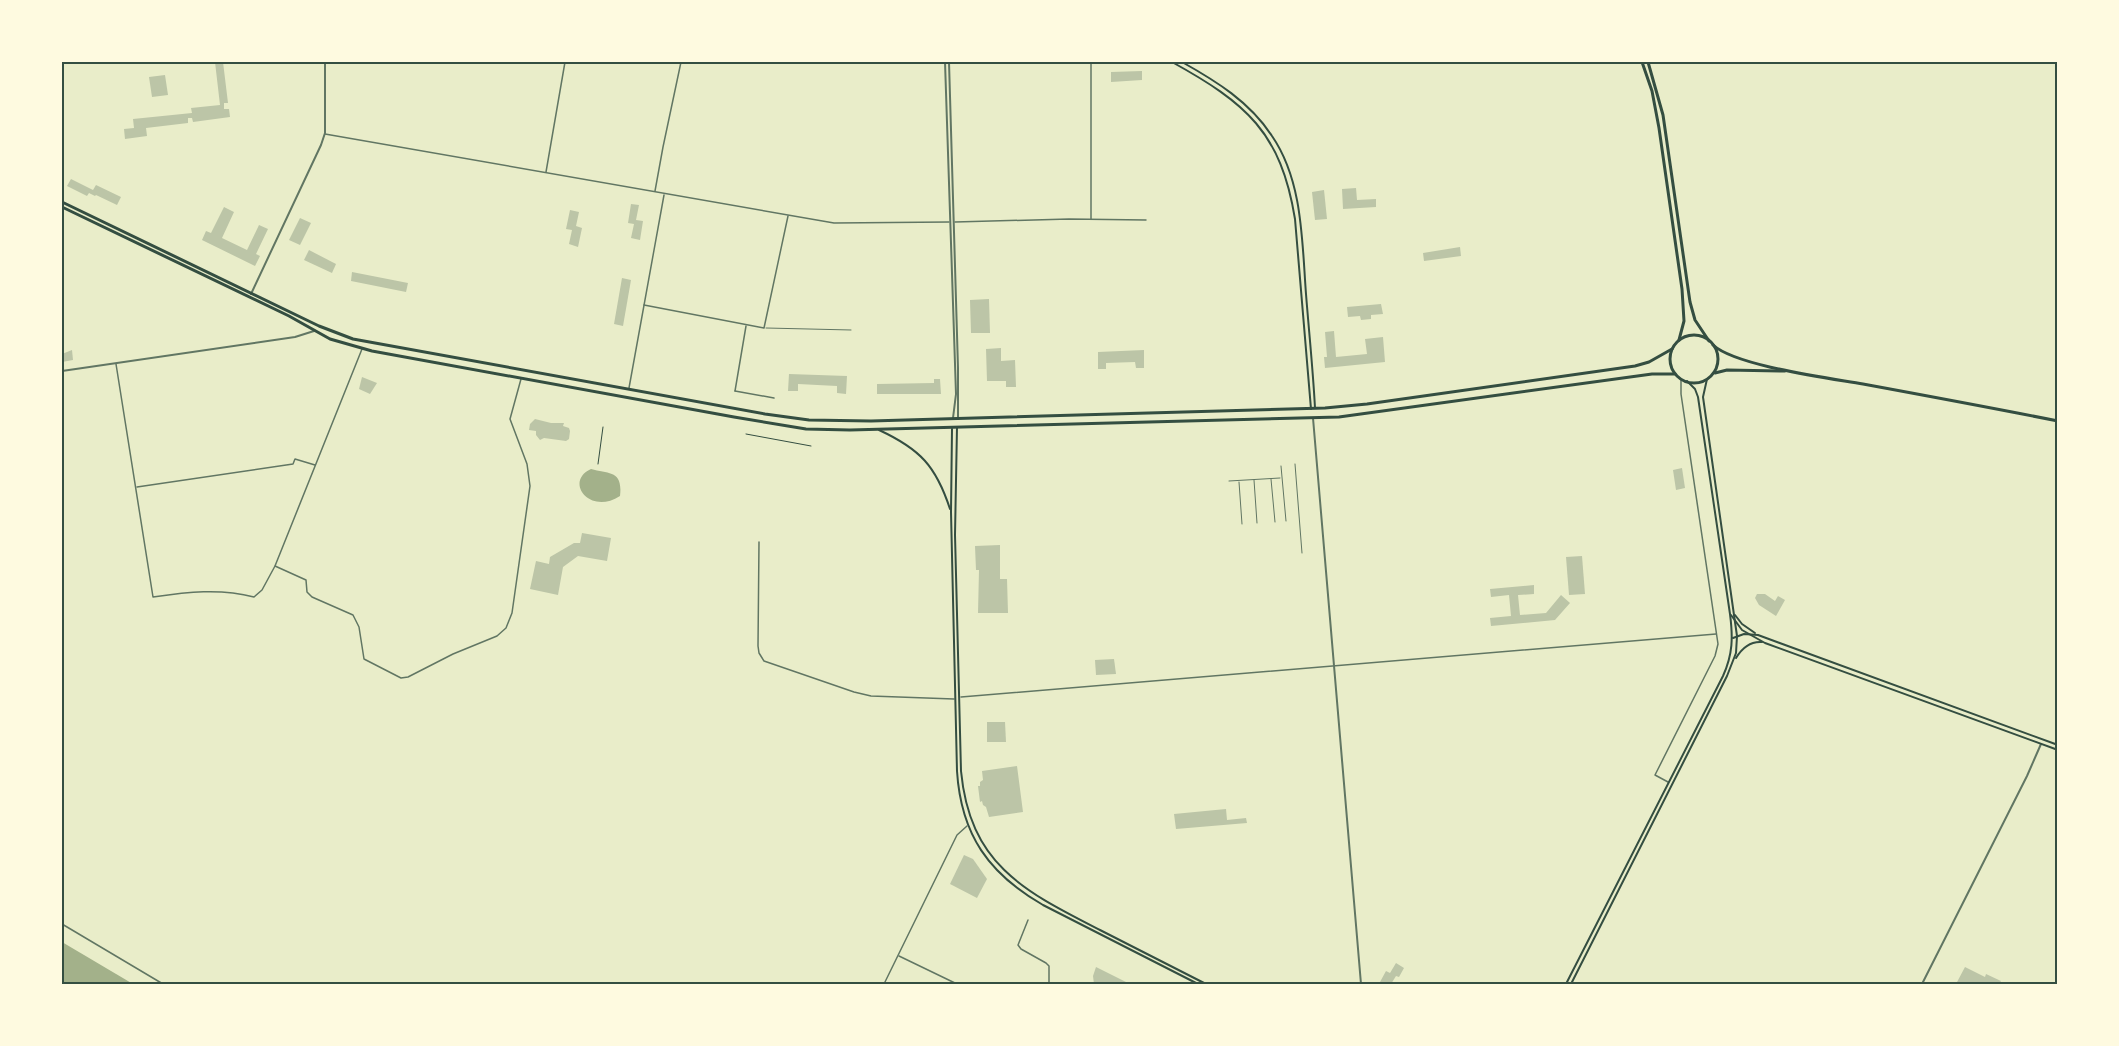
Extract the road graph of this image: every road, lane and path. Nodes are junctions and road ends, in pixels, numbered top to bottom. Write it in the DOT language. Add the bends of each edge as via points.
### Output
graph roads {
  1 [pos="325,62"];
  2 [pos="565,62"];
  3 [pos="681,62"];
  4 [pos="947,62"];
  5 [pos="1091,62"];
  6 [pos="1172,62"];
  7 [pos="1182,62"];
  8 [pos="1642,62"];
  9 [pos="1648,62"];
  10 [pos="1204,74"];
  11 [pos="1202,78"];
  12 [pos="1224,87"];
  13 [pos="1221,91"];
  14 [pos="1262,122"];
  15 [pos="1259,125"];
  16 [pos="324,133"];
  17 [pos="1272,135"];
  18 [pos="1268,138"];
  19 [pos="1283,155"];
  20 [pos="1279,157"];
  21 [pos="546,172"];
  22 [pos="1288,175"];
  23 [pos="655,192"];
  24 [pos="664,193"];
  25 [pos="62,202"];
  26 [pos="62,207"];
  27 [pos="789,215"];
  28 [pos="1091,220"];
  29 [pos="1146,220"];
  30 [pos="952,222"];
  31 [pos="251,294"];
  32 [pos="644,305"];
  33 [pos="746,325"];
  34 [pos="319,326"];
  35 [pos="764,328"];
  36 [pos="851,330"];
  37 [pos="314,331"];
  38 [pos="1679,340"];
  39 [pos="364,341"];
  40 [pos="1711,343"];
  41 [pos="394,347"];
  42 [pos="362,349"];
  43 [pos="1672,349"];
  44 [pos="392,355"];
  45 [pos="116,363"];
  46 [pos="62,371"];
  47 [pos="1795,371"];
  48 [pos="1675,374"];
  49 [pos="1713,374"];
  50 [pos="521,378"];
  51 [pos="1681,379"];
  52 [pos="1707,379"];
  53 [pos="1687,381"];
  54 [pos="628,389"];
  55 [pos="774,398"];
  56 [pos="722,406"];
  57 [pos="1313,409"];
  58 [pos="721,415"];
  59 [pos="955,418"];
  60 [pos="1313,418"];
  61 [pos="2058,421"];
  62 [pos="603,427"];
  63 [pos="954,427"];
  64 [pos="876,429"];
  65 [pos="746,434"];
  66 [pos="811,446"];
  67 [pos="598,464"];
  68 [pos="1295,464"];
  69 [pos="315,465"];
  70 [pos="1281,466"];
  71 [pos="1282,477"];
  72 [pos="1271,478"];
  73 [pos="1254,479"];
  74 [pos="1239,480"];
  75 [pos="1229,481"];
  76 [pos="136,488"];
  77 [pos="951,512"];
  78 [pos="1286,521"];
  79 [pos="1275,522"];
  80 [pos="1257,523"];
  81 [pos="1242,524"];
  82 [pos="759,542"];
  83 [pos="1302,553"];
  84 [pos="275,566"];
  85 [pos="1732,613"];
  86 [pos="955,620"];
  87 [pos="1735,622"];
  88 [pos="1716,634"];
  89 [pos="1748,634"];
  90 [pos="1758,635"];
  91 [pos="1737,636"];
  92 [pos="1733,638"];
  93 [pos="1775,642"];
  94 [pos="1765,643"];
  95 [pos="1785,645"];
  96 [pos="1774,646"];
  97 [pos="1783,649"];
  98 [pos="1734,661"];
  99 [pos="1334,666"];
  100 [pos="1852,670"];
  101 [pos="1851,674"];
  102 [pos="1905,689"];
  103 [pos="1716,693"];
  104 [pos="1903,694"];
  105 [pos="957,698"];
  106 [pos="1984,721"];
  107 [pos="2043,740"];
  108 [pos="2041,744"];
  109 [pos="2058,746"];
  110 [pos="2058,750"];
  111 [pos="957,771"];
  112 [pos="961,771"];
  113 [pos="1670,783"];
  114 [pos="969,812"];
  115 [pos="963,814"];
  116 [pos="1649,821"];
  117 [pos="1653,823"];
  118 [pos="972,824"];
  119 [pos="967,826"];
  120 [pos="1033,897"];
  121 [pos="1028,920"];
  122 [pos="62,924"];
  123 [pos="1596,924"];
  124 [pos="1600,926"];
  125 [pos="1134,950"];
  126 [pos="898,956"];
  127 [pos="1579,958"];
  128 [pos="1583,960"];
  129 [pos="1577,962"];
  130 [pos="1581,964"];
  131 [pos="163,984"];
  132 [pos="884,984"];
  133 [pos="957,984"];
  134 [pos="1049,984"];
  135 [pos="1198,984"];
  136 [pos="1206,984"];
  137 [pos="1361,984"];
  138 [pos="1566,984"];
  139 [pos="1571,984"];
  140 [pos="1922,984"];
  1 -- 16 [label="street"];
  2 -- 21 [label="street"];
  3 -- 23 [label="street"];
  4 -- 30 [label="street"];
  5 -- 28 [label="street"];
  6 -- 11 [label="main road"];
  7 -- 10 [label="main road"];
  8 -- 38 [label="main road" via="1659,128 1682,289 1684,321"];
  9 -- 40 [label="main road" via="1663,115 1690,302 1695,320"];
  10 -- 11 [label="main road"];
  10 -- 12 [label="main road"];
  11 -- 13 [label="main road"];
  12 -- 13 [label="main road"];
  12 -- 14 [label="main road"];
  13 -- 15 [label="main road"];
  14 -- 15 [label="main road"];
  14 -- 17 [label="main road"];
  15 -- 18 [label="main road"];
  16 -- 21 [label="street"];
  16 -- 31 [label="street"];
  17 -- 18 [label="main road"];
  17 -- 19 [label="main road"];
  18 -- 20 [label="main road"];
  19 -- 20 [label="main road"];
  19 -- 22 [label="main road"];
  20 -- 22 [label="main road"];
  21 -- 23 [label="street"];
  22 -- 57 [label="main road" via="1302,267"];
  23 -- 24 [label="street"];
  24 -- 27 [label="street"];
  24 -- 32 [label="street"];
  25 -- 31 [label="main road"];
  26 -- 37 [label="main road"];
  27 -- 30 [label="street" via="844,224"];
  27 -- 35 [label="street"];
  28 -- 29 [label="street"];
  28 -- 30 [label="street"];
  30 -- 59 [label="street"];
  31 -- 34 [label="main road"];
  32 -- 33 [label="street"];
  32 -- 54 [label="street"];
  33 -- 35 [label="street"];
  33 -- 55 [label="street" via="735,391"];
  34 -- 37 [label="main road"];
  34 -- 39 [label="main road"];
  35 -- 36 [label="lane"];
  37 -- 42 [label="main road"];
  37 -- 45 [label="street"];
  38 -- 40 [label="main road" via="1695,335"];
  38 -- 43 [label="main road"];
  39 -- 41 [label="main road"];
  39 -- 42 [label="main road"];
  40 -- 47 [label="main road" via="1739,358"];
  40 -- 49 [label="main road" via="1718,357"];
  41 -- 44 [label="main road"];
  41 -- 54 [label="main road"];
  42 -- 44 [label="main road"];
  42 -- 69 [label="street"];
  43 -- 48 [label="main road" via="1670,361"];
  43 -- 57 [label="main road" via="1635,366"];
  44 -- 50 [label="main road"];
  45 -- 46 [label="street"];
  45 -- 76 [label="street"];
  47 -- 49 [label="main road" via="1727,370"];
  47 -- 61 [label="main road"];
  48 -- 51 [label="main road"];
  48 -- 60 [label="main road"];
  49 -- 52 [label="main road"];
  50 -- 58 [label="main road"];
  50 -- 84 [label="street" via="510,419 530,486 512,613 503,631 401,678 364,659 353,615 312,597 304,579"];
  51 -- 53 [label="main road"];
  51 -- 88 [label="street"];
  52 -- 53 [label="main road"];
  52 -- 85 [label="main road" via="1703,397"];
  53 -- 85 [label="main road" via="1698,397"];
  54 -- 56 [label="main road"];
  56 -- 58 [label="main road"];
  56 -- 59 [label="main road" via="809,420"];
  57 -- 59 [label="main road"];
  57 -- 60 [label="main road"];
  58 -- 64 [label="main road" via="806,429"];
  59 -- 63 [label="main road"];
  60 -- 63 [label="main road"];
  60 -- 99 [label="street"];
  62 -- 67 [label="path"];
  63 -- 64 [label="main road"];
  63 -- 77 [label="main road"];
  63 -- 86 [label="main road"];
  64 -- 77 [label="main road" via="913,449 928,463"];
  65 -- 66 [label="path"];
  68 -- 83 [label="lane"];
  69 -- 76 [label="street" via="295,459 293,464"];
  69 -- 84 [label="street"];
  70 -- 71 [label="lane"];
  71 -- 72 [label="lane"];
  71 -- 78 [label="lane"];
  72 -- 73 [label="lane"];
  72 -- 79 [label="lane"];
  73 -- 74 [label="lane"];
  73 -- 80 [label="lane"];
  74 -- 75 [label="lane"];
  74 -- 81 [label="lane"];
  76 -- 84 [label="street" via="153,597 196,591 254,597"];
  77 -- 86 [label="main road"];
  82 -- 105 [label="street" via="758,646 765,661 871,696"];
  85 -- 87 [label="main road"];
  85 -- 90 [label="main road"];
  85 -- 92 [label="main road"];
  86 -- 105 [label="main road"];
  87 -- 89 [label="main road"];
  87 -- 91 [label="main road"];
  88 -- 99 [label="street"];
  88 -- 113 [label="street" via="1716,652 1655,775"];
  89 -- 90 [label="main road"];
  89 -- 91 [label="main road"];
  89 -- 94 [label="main road"];
  90 -- 93 [label="main road"];
  91 -- 92 [label="main road"];
  91 -- 98 [label="main road"];
  92 -- 103 [label="main road"];
  93 -- 95 [label="main road"];
  93 -- 96 [label="main road"];
  94 -- 96 [label="main road"];
  94 -- 98 [label="main road" via="1750,644"];
  95 -- 97 [label="main road"];
  95 -- 100 [label="main road"];
  96 -- 97 [label="main road"];
  97 -- 101 [label="main road"];
  98 -- 103 [label="main road"];
  99 -- 105 [label="street"];
  99 -- 137 [label="street"];
  100 -- 101 [label="main road"];
  100 -- 102 [label="main road"];
  101 -- 104 [label="main road"];
  102 -- 104 [label="main road"];
  102 -- 106 [label="main road"];
  103 -- 113 [label="main road"];
  104 -- 106 [label="main road"];
  105 -- 111 [label="main road"];
  105 -- 112 [label="main road"];
  106 -- 107 [label="main road"];
  106 -- 108 [label="main road"];
  107 -- 108 [label="main road"];
  107 -- 109 [label="main road"];
  108 -- 110 [label="main road"];
  108 -- 140 [label="street"];
  111 -- 112 [label="main road"];
  111 -- 115 [label="main road"];
  112 -- 114 [label="main road"];
  113 -- 116 [label="main road"];
  113 -- 117 [label="main road"];
  114 -- 115 [label="main road"];
  114 -- 118 [label="main road"];
  115 -- 119 [label="main road"];
  116 -- 117 [label="main road"];
  116 -- 123 [label="main road"];
  117 -- 124 [label="main road"];
  118 -- 119 [label="main road"];
  118 -- 120 [label="main road" via="1000,866"];
  119 -- 120 [label="main road" via="988,860 1010,882"];
  119 -- 126 [label="street" via="957,835"];
  120 -- 125 [label="main road"];
  121 -- 134 [label="street" via="1018,945 1046,963"];
  122 -- 131 [label="street"];
  123 -- 124 [label="main road"];
  123 -- 127 [label="main road"];
  124 -- 128 [label="main road"];
  125 -- 135 [label="main road"];
  125 -- 136 [label="main road"];
  126 -- 132 [label="street"];
  126 -- 133 [label="street"];
  127 -- 128 [label="main road"];
  127 -- 129 [label="main road"];
  128 -- 130 [label="main road"];
  129 -- 130 [label="main road"];
  129 -- 138 [label="main road"];
  130 -- 139 [label="main road"];
}
